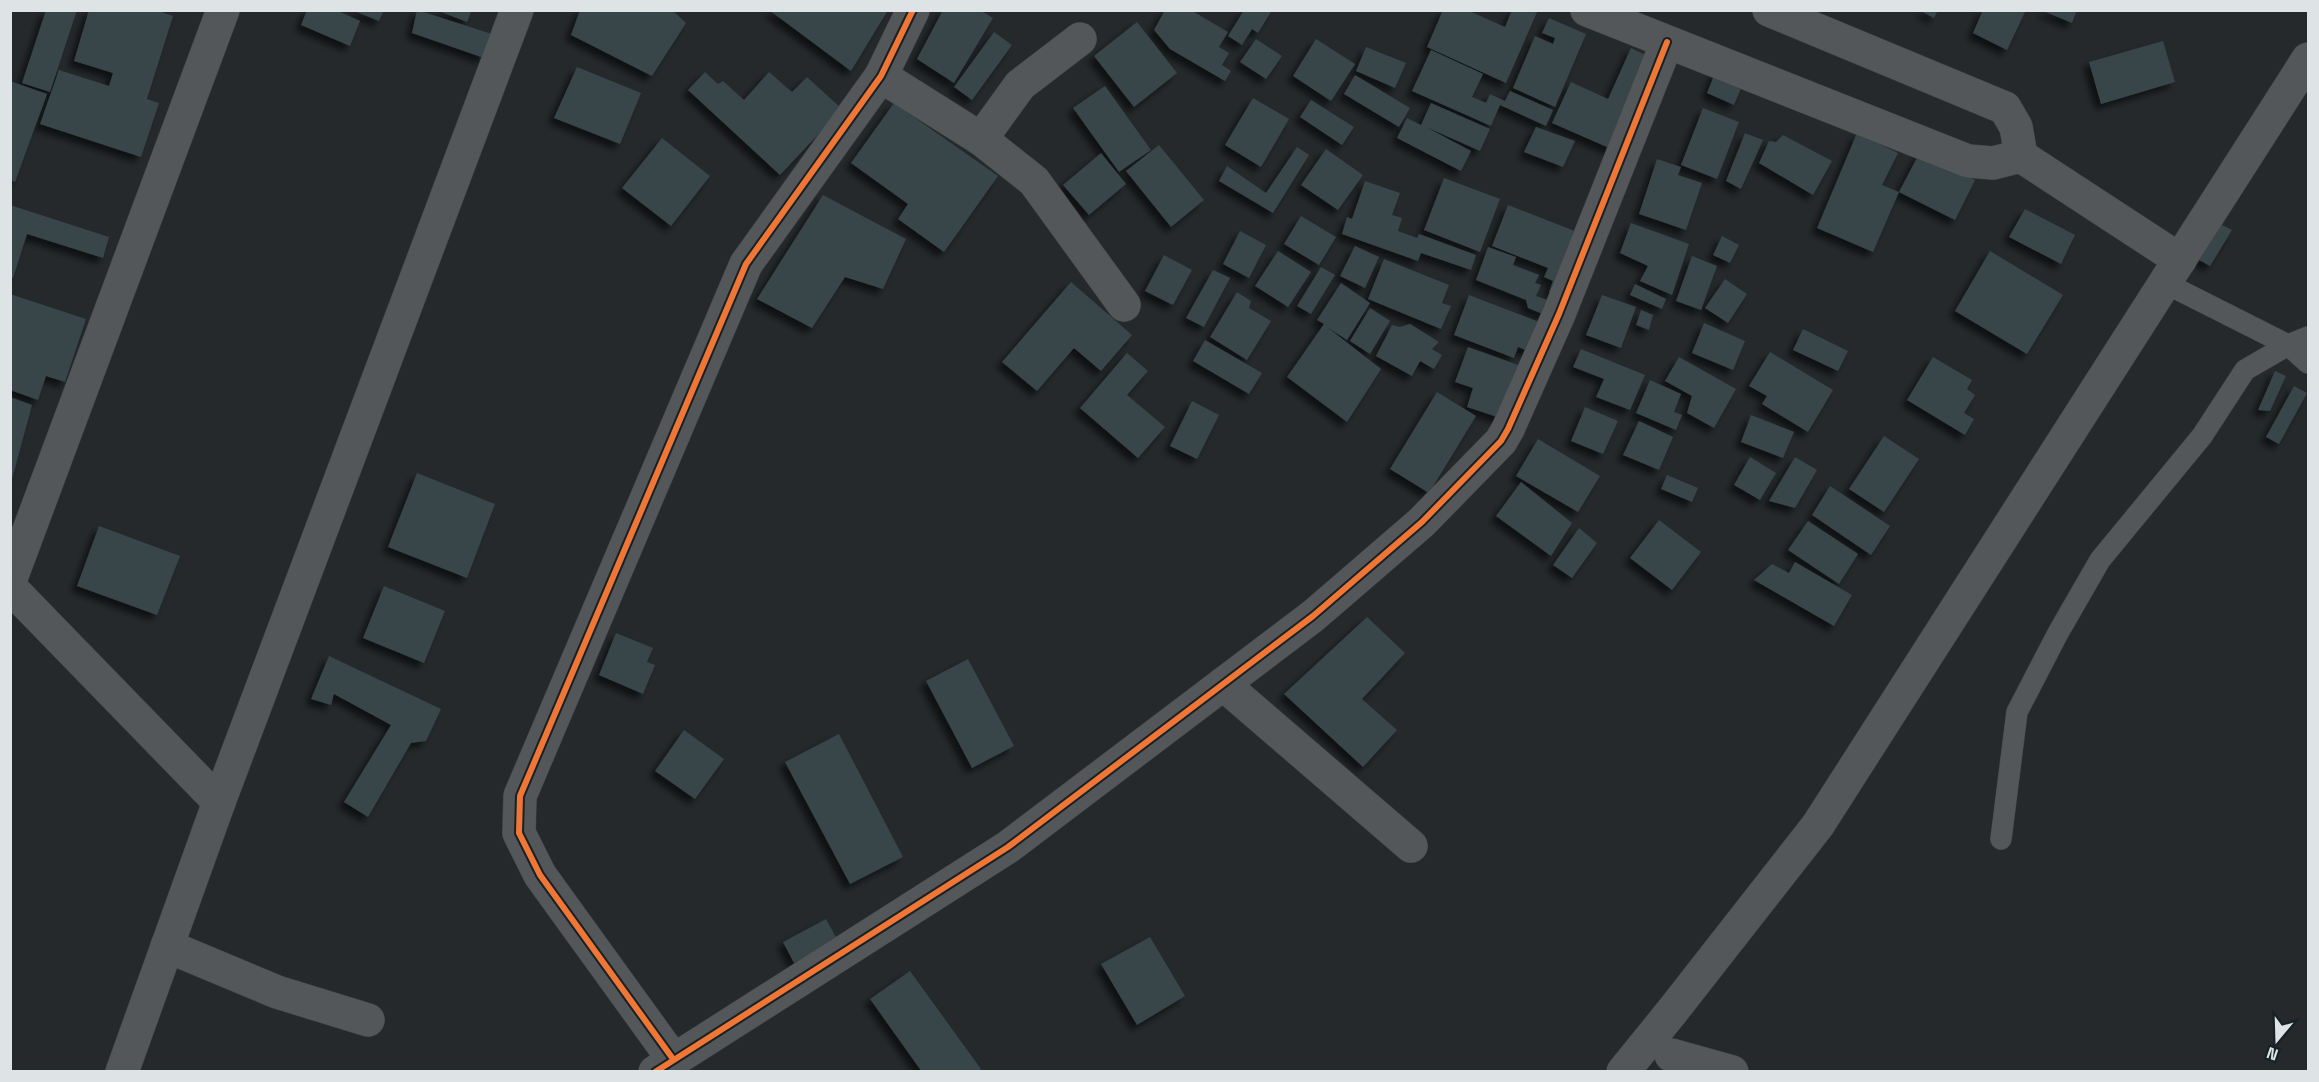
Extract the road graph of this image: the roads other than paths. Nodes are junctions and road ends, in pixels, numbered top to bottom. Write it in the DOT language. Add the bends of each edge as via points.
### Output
graph roads {
  1 [pos="223,10"];
  2 [pos="517,10"];
  3 [pos="913,10"];
  4 [pos="1587,10"];
  5 [pos="1769,10"];
  6 [pos="1080,39"];
  7 [pos="1667,42"];
  8 [pos="2308,59"];
  9 [pos="881,76"];
  10 [pos="981,139"];
  11 [pos="2021,156"];
  12 [pos="2173,272"];
  13 [pos="1124,305"];
  14 [pos="2308,337"];
  15 [pos="2288,345"];
  16 [pos="2308,363"];
  17 [pos="10,581"];
  18 [pos="10,587"];
  19 [pos="1223,684"];
  20 [pos="219,802"];
  21 [pos="2001,839"];
  22 [pos="1411,846"];
  23 [pos="167,946"];
  24 [pos="1674,1009"];
  25 [pos="368,1020"];
  26 [pos="1671,1063"];
  27 [pos="674,1065"];
  28 [pos="122,1071"];
  29 [pos="1623,1071"];
  30 [pos="1732,1071"];
  1 -- 17 [label="street"];
  2 -- 20 [label="street"];
  3 -- 9 [label="street"];
  4 -- 7 [label="street"];
  5 -- 11 [label="street" via="2005,108 2016,127"];
  6 -- 10 [label="street" via="1020,85"];
  7 -- 11 [label="street" via="1968,161 1993,163"];
  7 -- 19 [label="street" via="1559,314 1501,441 1422,522 1313,616"];
  8 -- 12 [label="street"];
  9 -- 10 [label="street"];
  9 -- 27 [label="street" via="746,264 520,796 519,834 540,875"];
  10 -- 13 [label="street" via="1034,182"];
  11 -- 12 [label="street"];
  12 -- 15 [label="lane"];
  12 -- 24 [label="street" via="1818,825"];
  14 -- 15 [label="lane"];
  15 -- 16 [label="lane"];
  15 -- 21 [label="lane" via="2245,370 2202,436 2100,560 2017,712"];
  18 -- 20 [label="street"];
  19 -- 22 [label="street"];
  19 -- 27 [label="street" via="1008,847"];
  20 -- 23 [label="street"];
  23 -- 25 [label="street" via="277,992"];
  23 -- 28 [label="street"];
  24 -- 26 [label="street"];
  24 -- 29 [label="street"];
  26 -- 30 [label="street"];
}
